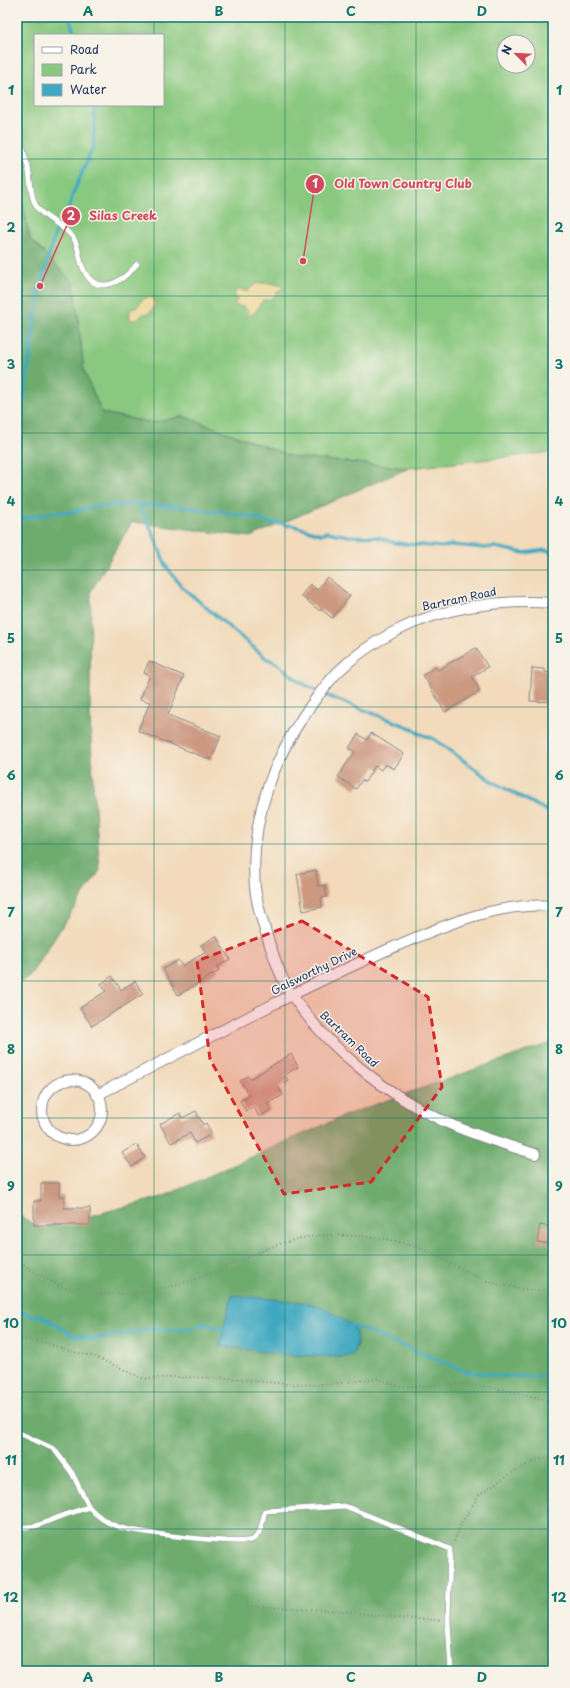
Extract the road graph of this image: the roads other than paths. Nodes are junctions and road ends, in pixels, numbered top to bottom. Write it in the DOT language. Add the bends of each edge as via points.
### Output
graph roads {
  1 [pos="17,125"];
  2 [pos="137,264"];
  3 [pos="553,602"];
  4 [pos="553,906"];
  5 [pos="291,995"];
  6 [pos="97,1095"];
  7 [pos="535,1154"];
  8 [pos="17,1432"];
  9 [pos="89,1507"];
  10 [pos="17,1528"];
  11 [pos="451,1671"];
  1 -- 2 [label="lane" via="33,199 38,210 75,239 87,277 95,283 116,283 128,275"];
  3 -- 5 [label="street, Bartram Road" via="511,601 484,604 419,620 376,643 339,670 305,712 278,759 268,785 257,832 255,856 258,907 275,962"];
  4 -- 5 [label="street, Galsworthy Drive" via="506,908 453,923 411,939"];
  5 -- 6 [label="street, Galsworthy Drive"];
  5 -- 7 [label="street, Bartram Road" via="334,1044 399,1097 444,1122"];
  6 -- 6 [label="street" via="82,1082 68,1081 55,1086 43,1102 42,1111 48,1128 54,1135 67,1140 80,1139 88,1135 95,1129 100,1117 101,1103"];
  8 -- 9 [label="lane" via="54,1449 72,1473"];
  9 -- 10 [label="lane" via="36,1526"];
  9 -- 11 [label="lane" via="97,1516 117,1526 232,1541 251,1540 259,1533 265,1511 345,1506 450,1549 448,1620"];
}
